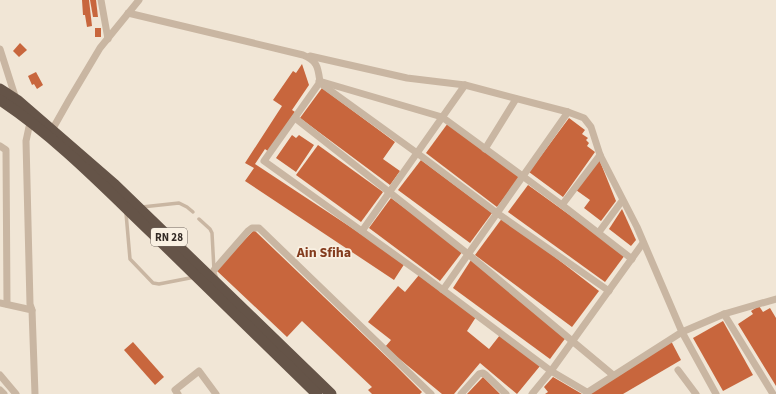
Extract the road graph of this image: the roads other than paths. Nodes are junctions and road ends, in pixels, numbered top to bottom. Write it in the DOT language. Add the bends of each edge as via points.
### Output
graph roads {
  1 [pos="101,0"];
  2 [pos="139,0"];
  3 [pos="128,13"];
  4 [pos="108,39"];
  5 [pos="0,49"];
  6 [pos="303,54"];
  7 [pos="320,82"];
  8 [pos="465,85"];
  9 [pos="0,89"];
  10 [pos="516,99"];
  11 [pos="0,100"];
  12 [pos="15,105"];
  13 [pos="568,112"];
  14 [pos="442,117"];
  15 [pos="295,118"];
  16 [pos="32,123"];
  17 [pos="52,130"];
  18 [pos="0,146"];
  19 [pos="485,149"];
  20 [pos="417,153"];
  21 [pos="600,155"];
  22 [pos="523,176"];
  23 [pos="390,191"];
  24 [pos="622,201"];
  25 [pos="562,205"];
  26 [pos="126,208"];
  27 [pos="139,208"];
  28 [pos="193,212"];
  29 [pos="497,213"];
  30 [pos="0,215"];
  31 [pos="199,219"];
  32 [pos="6,229"];
  33 [pos="362,231"];
  34 [pos="599,232"];
  35 [pos="643,243"];
  36 [pos="468,254"];
  37 [pos="632,258"];
  38 [pos="214,270"];
  39 [pos="196,276"];
  40 [pos="218,285"];
  41 [pos="443,290"];
  42 [pos="608,292"];
  43 [pos="774,299"];
  44 [pos="4,304"];
  45 [pos="776,307"];
  46 [pos="32,310"];
  47 [pos="724,314"];
  48 [pos="682,332"];
  49 [pos="573,341"];
  50 [pos="678,370"];
  51 [pos="551,371"];
  52 [pos="0,375"];
  53 [pos="613,375"];
  54 [pos="0,390"];
  55 [pos="4,394"];
  56 [pos="16,394"];
  57 [pos="35,394"];
  58 [pos="178,394"];
  59 [pos="216,394"];
  60 [pos="317,394"];
  61 [pos="331,394"];
  62 [pos="431,394"];
  63 [pos="460,394"];
  64 [pos="506,394"];
  65 [pos="532,394"];
  66 [pos="696,394"];
  67 [pos="716,394"];
  68 [pos="773,394"];
  1 -- 4 [label="street"];
  2 -- 3 [label="street"];
  3 -- 4 [label="street"];
  3 -- 6 [label="street"];
  4 -- 17 [label="street"];
  5 -- 12 [label="street"];
  6 -- 7 [label="street" via="316,62"];
  6 -- 8 [label="street" via="407,78"];
  7 -- 14 [label="street"];
  7 -- 15 [label="street"];
  7 -- 20 [label="street"];
  8 -- 10 [label="street"];
  8 -- 14 [label="street"];
  9 -- 12 [label="highway, RN 28"];
  10 -- 13 [label="street"];
  10 -- 19 [label="street"];
  11 -- 12 [label="highway, RN 28"];
  12 -- 16 [label="highway, RN 28"];
  12 -- 17 [label="highway, RN 28"];
  13 -- 21 [label="street" via="584,118 591,127"];
  13 -- 22 [label="street"];
  14 -- 19 [label="street"];
  14 -- 20 [label="street"];
  15 -- 23 [label="street"];
  15 -- 33 [label="street" via="264,161"];
  16 -- 26 [label="highway, RN 28"];
  16 -- 46 [label="street" via="28,127 26,141"];
  17 -- 27 [label="highway, RN 28"];
  18 -- 32 [label="street" via="6,150"];
  19 -- 22 [label="street"];
  20 -- 23 [label="street"];
  20 -- 29 [label="street"];
  21 -- 24 [label="street"];
  21 -- 25 [label="street"];
  22 -- 25 [label="street"];
  22 -- 29 [label="street"];
  23 -- 33 [label="street"];
  23 -- 36 [label="street"];
  24 -- 34 [label="street"];
  24 -- 35 [label="street"];
  25 -- 34 [label="street"];
  26 -- 39 [label="highway, RN 28"];
  26 -- 39 [label="lane" via="130,259 158,284"];
  27 -- 28 [label="lane" via="179,203"];
  27 -- 40 [label="highway, RN 28"];
  29 -- 36 [label="street"];
  29 -- 42 [label="street"];
  30 -- 32 [label="street"];
  31 -- 38 [label="lane" via="212,234"];
  32 -- 44 [label="street"];
  33 -- 41 [label="street"];
  34 -- 37 [label="street"];
  35 -- 37 [label="street"];
  35 -- 48 [label="street"];
  36 -- 41 [label="street"];
  36 -- 49 [label="street"];
  37 -- 42 [label="street"];
  38 -- 40 [label="lane"];
  38 -- 62 [label="street" via="248,231 259,228"];
  39 -- 60 [label="highway, RN 28"];
  40 -- 61 [label="highway, RN 28"];
  41 -- 51 [label="street"];
  42 -- 49 [label="street"];
  43 -- 45 [label="street"];
  43 -- 47 [label="street"];
  44 -- 46 [label="street"];
  46 -- 57 [label="street"];
  47 -- 48 [label="street"];
  47 -- 68 [label="street"];
  48 -- 53 [label="street"];
  48 -- 67 [label="street"];
  49 -- 51 [label="street"];
  49 -- 53 [label="street"];
  50 -- 66 [label="street"];
  51 -- 53 [label="street" via="588,392"];
  51 -- 65 [label="street"];
  52 -- 56 [label="street"];
  54 -- 55 [label="street"];
  58 -- 59 [label="street" via="175,390 199,371"];
  63 -- 64 [label="street" via="482,373"];
}
